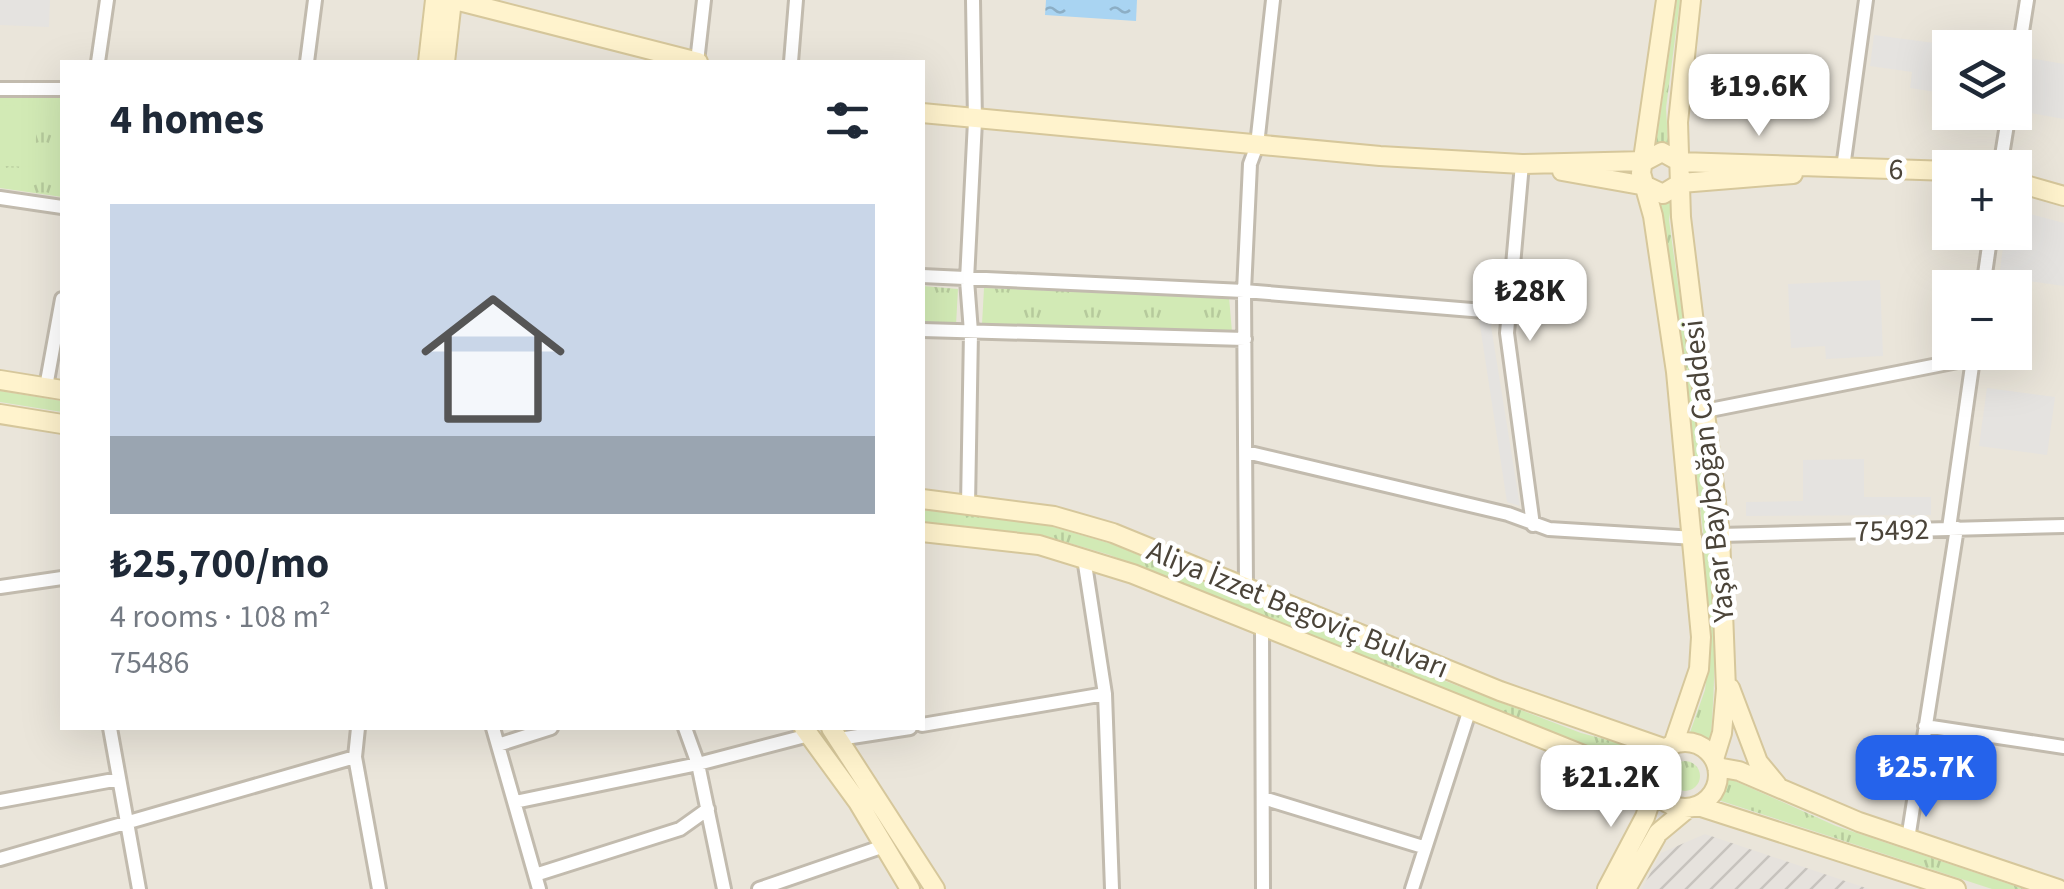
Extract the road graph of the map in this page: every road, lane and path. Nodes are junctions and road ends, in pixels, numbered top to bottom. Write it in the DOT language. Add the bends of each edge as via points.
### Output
graph roads {
  1 [pos="106,0"];
  2 [pos="315,0"];
  3 [pos="435,0"];
  4 [pos="453,0"];
  5 [pos="704,0"];
  6 [pos="796,0"];
  7 [pos="973,0"];
  8 [pos="1273,0"];
  9 [pos="1666,0"];
  10 [pos="1691,0"];
  11 [pos="1866,0"];
  12 [pos="2027,0"];
  13 [pos="2022,30"];
  14 [pos="98,60"];
  15 [pos="307,60"];
  16 [pos="428,60"];
  17 [pos="445,60"];
  18 [pos="689,60"];
  19 [pos="697,60"];
  20 [pos="791,60"];
  21 [pos="60,88"];
  22 [pos="0,89"];
  23 [pos="925,113"];
  24 [pos="975,121"];
  25 [pos="1256,144"];
  26 [pos="1645,161"];
  27 [pos="1680,162"];
  28 [pos="1522,164"];
  29 [pos="1843,168"];
  30 [pos="1932,170"];
  31 [pos="1681,183"];
  32 [pos="1646,186"];
  33 [pos="2032,187"];
  34 [pos="2064,196"];
  35 [pos="0,198"];
  36 [pos="60,207"];
  37 [pos="925,276"];
  38 [pos="967,280"];
  39 [pos="1244,291"];
  40 [pos="1508,313"];
  41 [pos="60,321"];
  42 [pos="925,330"];
  43 [pos="971,332"];
  44 [pos="1245,339"];
  45 [pos="1932,364"];
  46 [pos="1971,370"];
  47 [pos="0,380"];
  48 [pos="54,388"];
  49 [pos="1705,411"];
  50 [pos="0,414"];
  51 [pos="60,424"];
  52 [pos="1246,452"];
  53 [pos="925,500"];
  54 [pos="968,505"];
  55 [pos="1533,525"];
  56 [pos="2064,526"];
  57 [pos="1953,528"];
  58 [pos="925,532"];
  59 [pos="1720,536"];
  60 [pos="1695,538"];
  61 [pos="1084,558"];
  62 [pos="60,578"];
  63 [pos="1246,586"];
  64 [pos="0,588"];
  65 [pos="1262,628"];
  66 [pos="1726,674"];
  67 [pos="1106,694"];
  68 [pos="1470,712"];
  69 [pos="925,724"];
  70 [pos="1925,726"];
  71 [pos="110,730"];
  72 [pos="358,730"];
  73 [pos="494,730"];
  74 [pos="545,730"];
  75 [pos="686,730"];
  76 [pos="885,730"];
  77 [pos="806,731"];
  78 [pos="835,734"];
  79 [pos="498,745"];
  80 [pos="1670,747"];
  81 [pos="2064,748"];
  82 [pos="355,756"];
  83 [pos="1715,763"];
  84 [pos="698,764"];
  85 [pos="119,778"];
  86 [pos="1654,786"];
  87 [pos="1780,789"];
  88 [pos="1262,798"];
  89 [pos="0,801"];
  90 [pos="515,802"];
  91 [pos="1693,807"];
  92 [pos="708,809"];
  93 [pos="127,820"];
  94 [pos="1908,840"];
  95 [pos="884,846"];
  96 [pos="1423,847"];
  97 [pos="0,859"];
  98 [pos="1914,882"];
  99 [pos="538,885"];
  100 [pos="720,888"];
  101 [pos="140,889"];
  102 [pos="379,889"];
  103 [pos="759,889"];
  104 [pos="910,889"];
  105 [pos="934,889"];
  106 [pos="1112,889"];
  107 [pos="1262,889"];
  108 [pos="1412,889"];
  109 [pos="1606,889"];
  110 [pos="1626,889"];
  111 [pos="1956,889"];
  112 [pos="2058,889"];
  1 -- 14 [label="street"];
  2 -- 15 [label="street"];
  3 -- 16 [label="street"];
  4 -- 17 [label="street"];
  4 -- 18 [label="street"];
  5 -- 19 [label="street"];
  6 -- 20 [label="street"];
  7 -- 24 [label="street"];
  8 -- 25 [label="street"];
  9 -- 26 [label="street"];
  10 -- 27 [label="street"];
  11 -- 29 [label="street"];
  12 -- 13 [label="street"];
  21 -- 22 [label="street"];
  23 -- 24 [label="street"];
  24 -- 25 [label="street"];
  24 -- 38 [label="street"];
  25 -- 28 [label="street"];
  25 -- 39 [label="street"];
  26 -- 27 [label="street" via="1662,152"];
  26 -- 28 [label="street"];
  26 -- 32 [label="street"];
  27 -- 29 [label="street"];
  27 -- 31 [label="street"];
  28 -- 32 [label="street"];
  28 -- 40 [label="street"];
  29 -- 30 [label="street, 6"];
  29 -- 31 [label="street"];
  31 -- 32 [label="street" via="1663,194"];
  31 -- 49 [label="street, Yaşar Bayboğan Caddesi"];
  32 -- 60 [label="street, Yaşar Bayboğan Caddesi"];
  33 -- 34 [label="street"];
  35 -- 36 [label="street"];
  37 -- 38 [label="street"];
  38 -- 39 [label="street"];
  38 -- 43 [label="street"];
  39 -- 40 [label="street"];
  39 -- 44 [label="street"];
  40 -- 55 [label="street"];
  41 -- 48 [label="street"];
  42 -- 43 [label="street"];
  43 -- 44 [label="street"];
  43 -- 54 [label="street"];
  44 -- 52 [label="street"];
  45 -- 49 [label="street"];
  46 -- 57 [label="street"];
  47 -- 48 [label="street"];
  49 -- 59 [label="street, Yaşar Bayboğan Caddesi"];
  50 -- 51 [label="street"];
  52 -- 55 [label="street"];
  52 -- 63 [label="street"];
  53 -- 54 [label="street, Aliya İzzet Begoviç Bulvarı"];
  54 -- 63 [label="street, Aliya İzzet Begoviç Bulvarı" via="1054,516 1113,533"];
  55 -- 60 [label="street"];
  56 -- 57 [label="street, 75492"];
  57 -- 59 [label="street, 75492"];
  57 -- 70 [label="street"];
  58 -- 61 [label="street, Aliya İzzet Begoviç Bulvarı"];
  59 -- 66 [label="street, Yaşar Bayboğan Caddesi"];
  60 -- 80 [label="street, Yaşar Bayboğan Caddesi" via="1699,668"];
  61 -- 65 [label="street, Aliya İzzet Begoviç Bulvarı"];
  61 -- 67 [label="street"];
  62 -- 64 [label="street"];
  63 -- 80 [label="street, Aliya İzzet Begoviç Bulvarı" via="1500,691"];
  65 -- 68 [label="street, Aliya İzzet Begoviç Bulvarı"];
  65 -- 88 [label="street"];
  66 -- 83 [label="street, Yaşar Bayboğan Caddesi"];
  66 -- 87 [label="street" via="1758,762"];
  67 -- 69 [label="street"];
  67 -- 106 [label="street"];
  68 -- 86 [label="street, Aliya İzzet Begoviç Bulvarı"];
  68 -- 96 [label="street"];
  70 -- 81 [label="street"];
  70 -- 94 [label="street"];
  71 -- 85 [label="street"];
  72 -- 82 [label="street"];
  73 -- 79 [label="street"];
  74 -- 79 [label="street"];
  75 -- 84 [label="street"];
  76 -- 78 [label="street"];
  77 -- 84 [label="street"];
  77 -- 95 [label="street"];
  78 -- 105 [label="street"];
  79 -- 90 [label="street"];
  80 -- 83 [label="street" via="1692,743"];
  80 -- 86 [label="street" via="1657,759"];
  82 -- 93 [label="street"];
  82 -- 102 [label="street"];
  83 -- 87 [label="street"];
  83 -- 91 [label="street" via="1714,792"];
  84 -- 90 [label="street"];
  84 -- 92 [label="street"];
  85 -- 89 [label="street"];
  85 -- 93 [label="street"];
  86 -- 91 [label="street" via="1672,806"];
  86 -- 109 [label="street"];
  87 -- 94 [label="street"];
  88 -- 96 [label="street"];
  88 -- 107 [label="street"];
  90 -- 99 [label="street"];
  91 -- 98 [label="street"];
  91 -- 110 [label="street" via="1658,832"];
  92 -- 99 [label="street" via="680,828"];
  92 -- 100 [label="street"];
  93 -- 97 [label="street"];
  93 -- 101 [label="street"];
  94 -- 112 [label="street"];
  95 -- 103 [label="street"];
  95 -- 104 [label="street"];
  96 -- 108 [label="street"];
  98 -- 111 [label="street"];
}
